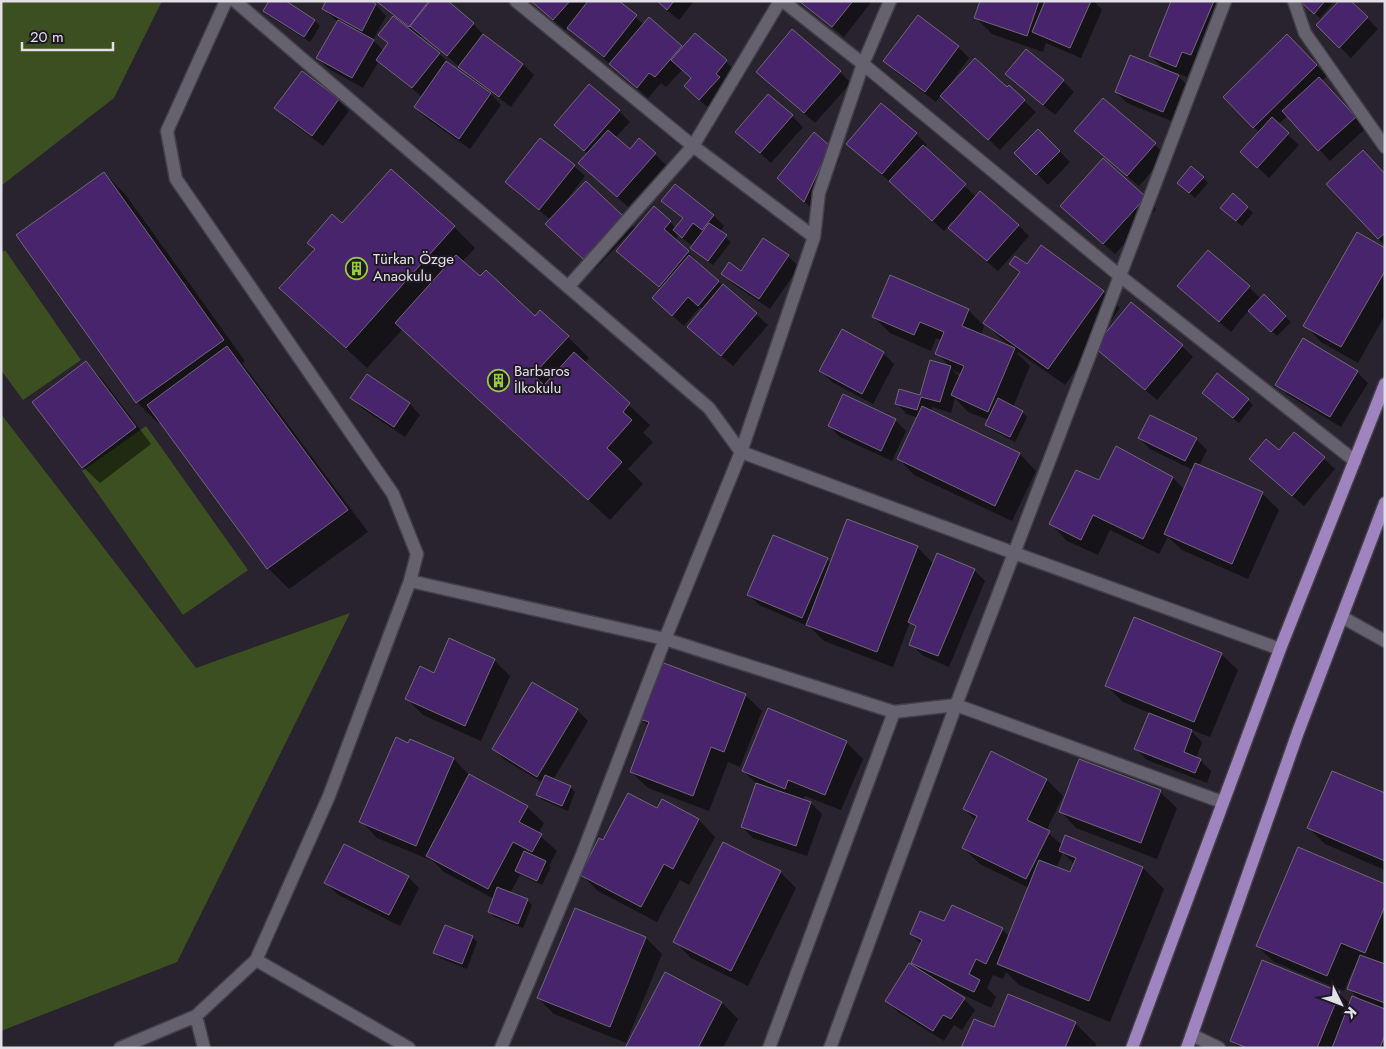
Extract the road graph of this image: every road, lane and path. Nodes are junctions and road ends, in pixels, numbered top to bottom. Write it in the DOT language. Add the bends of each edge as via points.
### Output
graph roads {
  1 [pos="226,1"];
  2 [pos="235,1"];
  3 [pos="516,1"];
  4 [pos="782,1"];
  5 [pos="890,1"];
  6 [pos="1225,1"];
  7 [pos="1294,1"];
  8 [pos="863,64"];
  9 [pos="693,146"];
  10 [pos="1385,147"];
  11 [pos="814,237"];
  12 [pos="1120,276"];
  13 [pos="568,287"];
  14 [pos="1385,384"];
  15 [pos="741,452"];
  16 [pos="1355,461"];
  17 [pos="1384,505"];
  18 [pos="1014,553"];
  19 [pos="410,581"];
  20 [pos="1342,616"];
  21 [pos="665,639"];
  22 [pos="1385,641"];
  23 [pos="1280,649"];
  24 [pos="956,705"];
  25 [pos="894,712"];
  26 [pos="1222,802"];
  27 [pos="256,960"];
  28 [pos="196,1016"];
  29 [pos="1192,1035"];
  30 [pos="120,1048"];
  31 [pos="204,1048"];
  32 [pos="408,1048"];
  33 [pos="501,1048"];
  34 [pos="769,1048"];
  35 [pos="830,1048"];
  36 [pos="1132,1048"];
  37 [pos="1187,1048"];
  38 [pos="1219,1048"];
  1 -- 19 [label="street" via="167,131 176,179 393,494 417,554"];
  2 -- 13 [label="street"];
  3 -- 9 [label="street"];
  4 -- 8 [label="street"];
  4 -- 9 [label="street"];
  5 -- 8 [label="street"];
  6 -- 12 [label="street"];
  7 -- 10 [label="street" via="1305,33"];
  8 -- 11 [label="street" via="819,193"];
  8 -- 12 [label="street"];
  9 -- 11 [label="street"];
  9 -- 13 [label="street"];
  11 -- 15 [label="street"];
  12 -- 16 [label="street"];
  12 -- 18 [label="street"];
  13 -- 15 [label="street" via="709,408"];
  14 -- 16 [label="main road"];
  15 -- 18 [label="street"];
  15 -- 21 [label="street"];
  16 -- 23 [label="main road"];
  17 -- 20 [label="main road"];
  18 -- 23 [label="street"];
  18 -- 24 [label="street"];
  19 -- 21 [label="street"];
  19 -- 27 [label="street" via="329,796"];
  20 -- 22 [label="street"];
  20 -- 29 [label="main road"];
  21 -- 25 [label="street"];
  21 -- 33 [label="street" via="582,855"];
  23 -- 26 [label="main road"];
  24 -- 25 [label="street"];
  24 -- 26 [label="street"];
  24 -- 35 [label="street"];
  25 -- 34 [label="street"];
  26 -- 36 [label="main road"];
  27 -- 28 [label="street"];
  27 -- 32 [label="street"];
  28 -- 30 [label="street"];
  28 -- 31 [label="street"];
  29 -- 37 [label="main road"];
  29 -- 38 [label="street"];
}
